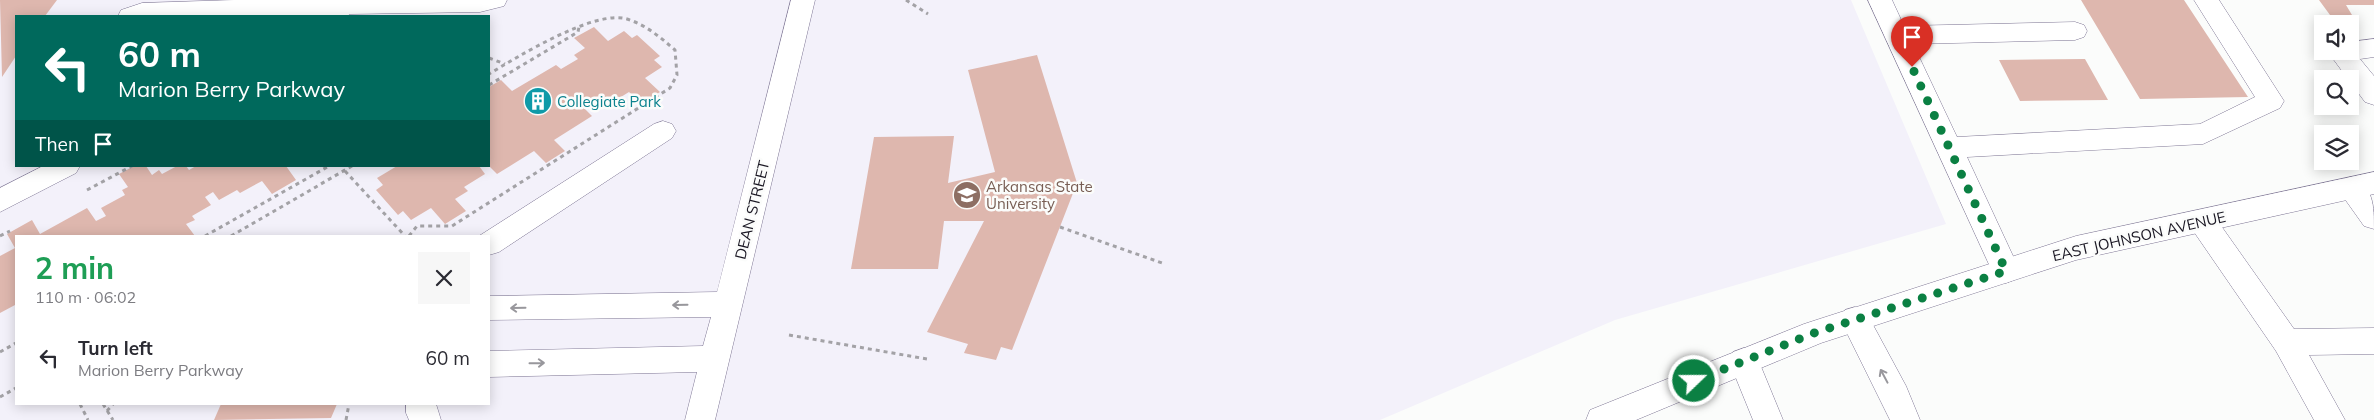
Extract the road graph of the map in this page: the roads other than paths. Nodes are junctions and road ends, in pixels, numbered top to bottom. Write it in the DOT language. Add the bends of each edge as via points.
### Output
graph roads {
  1 [pos="495,0"];
  2 [pos="803,0"];
  3 [pos="1880,0"];
  4 [pos="2206,0"];
  5 [pos="338,11"];
  6 [pos="133,15"];
  7 [pos="2075,31"];
  8 [pos="1897,35"];
  9 [pos="2374,48"];
  10 [pos="2359,50"];
  11 [pos="2347,60"];
  12 [pos="2374,95"];
  13 [pos="663,131"];
  14 [pos="1949,148"];
  15 [pos="66,167"];
  16 [pos="2363,186"];
  17 [pos="0,201"];
  18 [pos="2374,218"];
  19 [pos="2202,221"];
  20 [pos="490,243"];
  21 [pos="2006,271"];
  22 [pos="729,304"];
  23 [pos="490,308"];
  24 [pos="1855,319"];
  25 [pos="2374,341"];
  26 [pos="2286,342"];
  27 [pos="715,360"];
  28 [pos="1744,361"];
  29 [pos="490,364"];
  30 [pos="421,405"];
  31 [pos="1619,416"];
  32 [pos="426,420"];
  33 [pos="700,420"];
  34 [pos="1768,420"];
  35 [pos="1905,420"];
  36 [pos="2330,420"];
  1 -- 5 [label="street"];
  2 -- 22 [label="street, DEAN STREET"];
  3 -- 8 [label="street"];
  4 -- 14 [label="street" via="2271,101 2203,134"];
  5 -- 6 [label="street" via="142,12"];
  7 -- 8 [label="street"];
  8 -- 14 [label="street"];
  9 -- 10 [label="street"];
  11 -- 12 [label="street"];
  13 -- 20 [label="street"];
  14 -- 21 [label="street"];
  15 -- 17 [label="street"];
  16 -- 18 [label="street"];
  16 -- 19 [label="street, EAST JOHNSON AVENUE"];
  19 -- 21 [label="street, EAST JOHNSON AVENUE" via="2076,248"];
  19 -- 26 [label="street"];
  21 -- 24 [label="street, EAST JOHNSON AVENUE"];
  22 -- 23 [label="street, one-way"];
  22 -- 27 [label="street, DEAN STREET"];
  24 -- 28 [label="street, EAST JOHNSON AVENUE"];
  35 -- 24 [label="street, one-way"];
  25 -- 26 [label="street"];
  26 -- 36 [label="street"];
  29 -- 27 [label="street, one-way"];
  27 -- 33 [label="street, DEAN STREET"];
  28 -- 31 [label="street, EAST JOHNSON AVENUE"];
  28 -- 34 [label="street"];
  30 -- 32 [label="street" via="421,413"];
}
